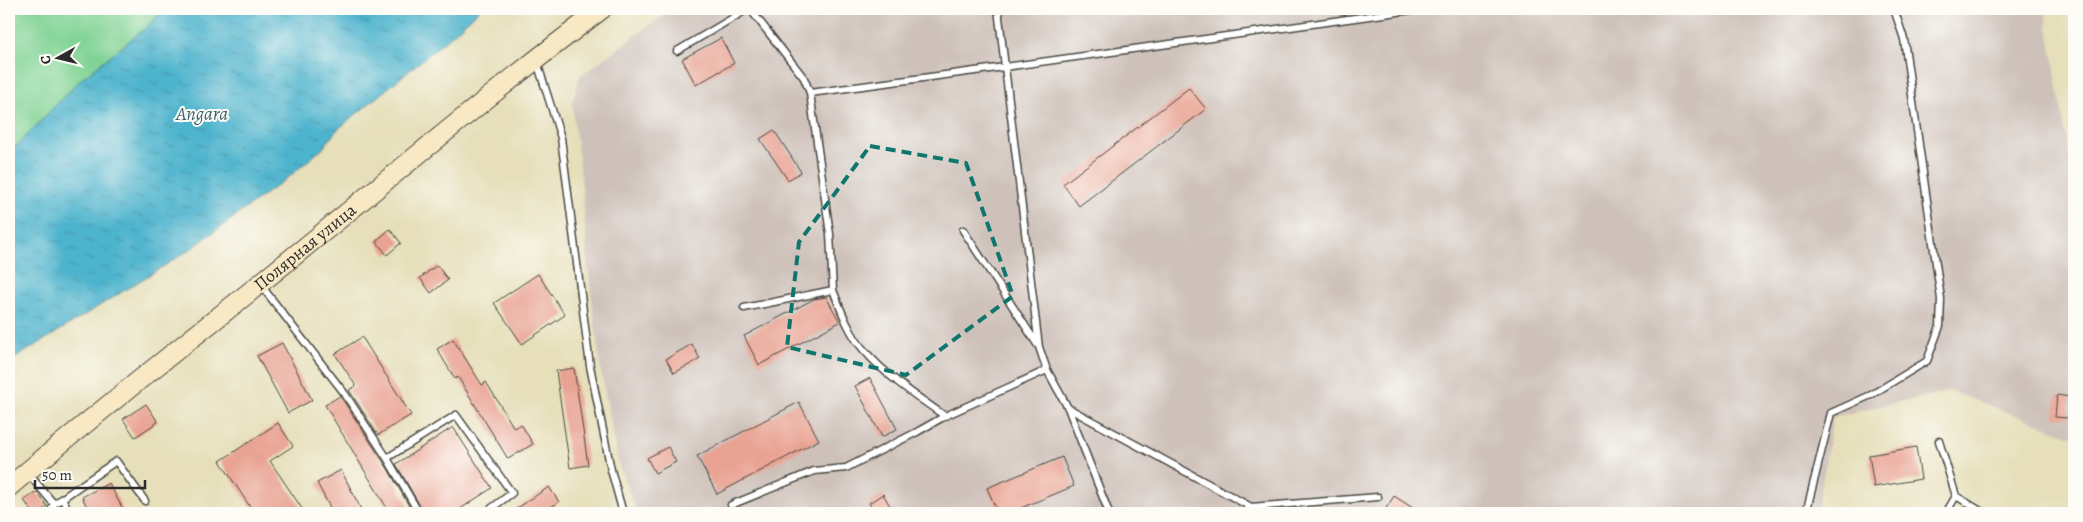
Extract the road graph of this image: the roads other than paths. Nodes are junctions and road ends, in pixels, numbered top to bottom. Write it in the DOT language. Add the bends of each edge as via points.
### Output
graph roads {
  1 [pos="602,9"];
  2 [pos="749,9"];
  3 [pos="998,9"];
  4 [pos="1419,9"];
  5 [pos="1894,9"];
  6 [pos="676,51"];
  7 [pos="535,59"];
  8 [pos="1006,67"];
  9 [pos="810,93"];
  10 [pos="963,230"];
  11 [pos="259,283"];
  12 [pos="833,290"];
  13 [pos="744,308"];
  14 [pos="1039,347"];
  15 [pos="1047,370"];
  16 [pos="1068,408"];
  17 [pos="944,416"];
  18 [pos="1939,441"];
  19 [pos="387,458"];
  20 [pos="26,472"];
  21 [pos="9,486"];
  22 [pos="1956,496"];
  23 [pos="1378,497"];
  24 [pos="62,498"];
  25 [pos="145,501"];
  26 [pos="54,504"];
  27 [pos="730,505"];
  28 [pos="1251,507"];
  29 [pos="50,513"];
  30 [pos="70,513"];
  31 [pos="419,513"];
  32 [pos="485,513"];
  33 [pos="623,513"];
  34 [pos="1109,513"];
  35 [pos="1244,513"];
  36 [pos="1256,513"];
  37 [pos="1806,513"];
  38 [pos="1946,513"];
  39 [pos="1984,513"];
  1 -- 7 [label="main road, Полярная улица"];
  2 -- 6 [label="lane"];
  2 -- 9 [label="lane" via="804,78"];
  3 -- 8 [label="lane"];
  4 -- 8 [label="lane"];
  5 -- 37 [label="lane" via="1904,39 1941,299 1940,326 1927,361 1831,414"];
  7 -- 11 [label="main road, Полярная улица"];
  7 -- 33 [label="lane" via="561,138 590,366"];
  8 -- 9 [label="lane"];
  8 -- 14 [label="lane"];
  9 -- 12 [label="lane" via="830,234"];
  10 -- 14 [label="lane"];
  11 -- 19 [label="lane" via="345,394"];
  11 -- 20 [label="main road, Полярная улица"];
  12 -- 13 [label="lane"];
  12 -- 17 [label="lane" via="862,349 905,388"];
  14 -- 15 [label="lane"];
  15 -- 16 [label="lane"];
  15 -- 17 [label="lane"];
  16 -- 28 [label="lane"];
  16 -- 34 [label="lane"];
  17 -- 27 [label="lane" via="846,468 814,471"];
  18 -- 22 [label="lane"];
  19 -- 31 [label="lane"];
  19 -- 32 [label="lane" via="456,415 512,493"];
  20 -- 21 [label="main road, Полярная улица"];
  20 -- 26 [label="lane"];
  22 -- 38 [label="lane"];
  22 -- 39 [label="lane"];
  23 -- 28 [label="lane"];
  24 -- 25 [label="lane" via="116,461"];
  24 -- 26 [label="lane"];
  24 -- 30 [label="lane"];
  26 -- 29 [label="lane"];
  28 -- 35 [label="lane"];
  28 -- 36 [label="lane"];
}
